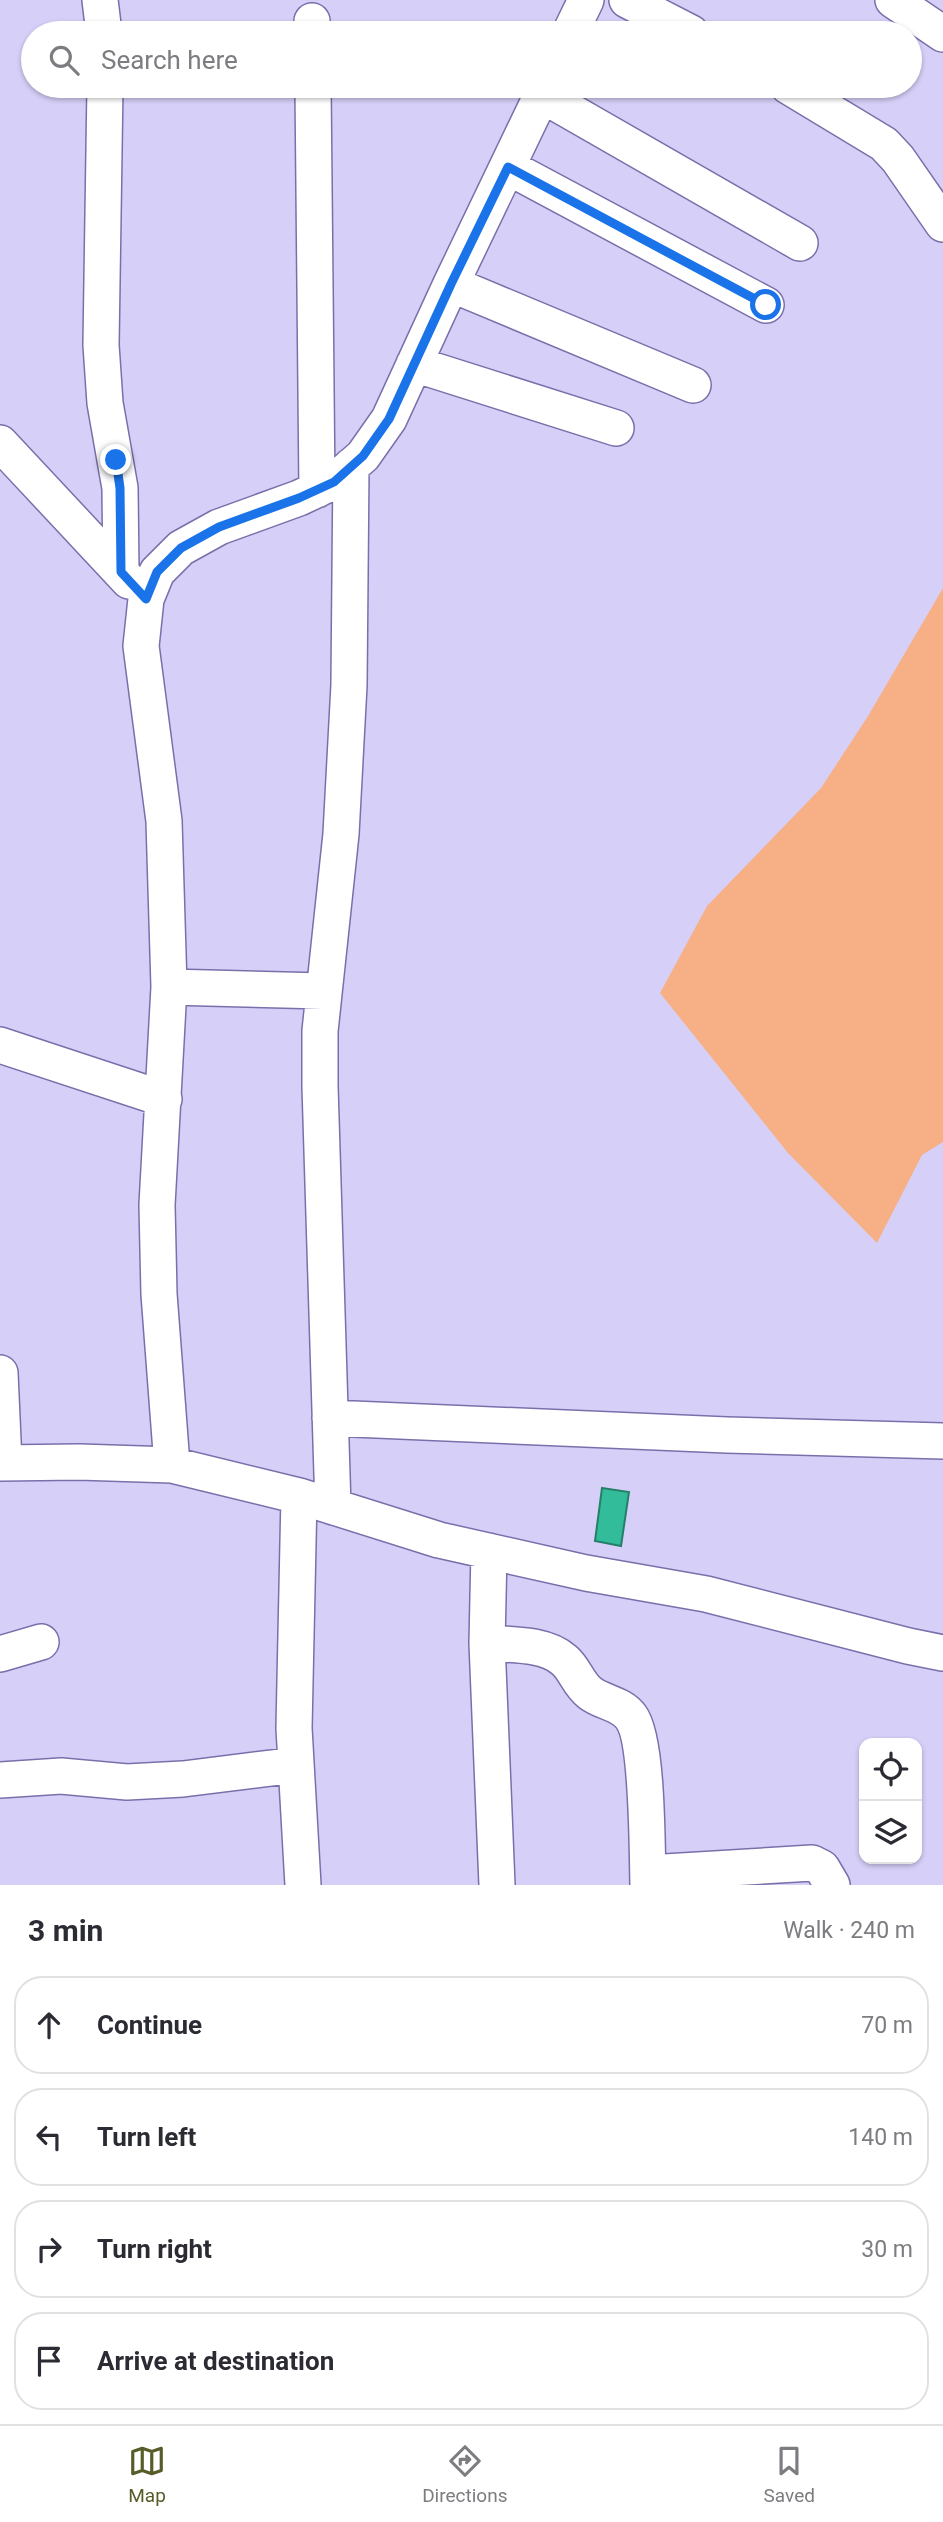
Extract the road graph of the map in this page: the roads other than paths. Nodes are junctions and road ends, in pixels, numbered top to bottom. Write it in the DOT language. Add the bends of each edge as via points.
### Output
graph roads {
  1 [pos="100,0"];
  2 [pos="586,0"];
  3 [pos="628,0"];
  4 [pos="893,0"];
  5 [pos="103,21"];
  6 [pos="576,21"];
  7 [pos="668,21"];
  8 [pos="943,34"];
  9 [pos="106,98"];
  10 [pos="313,98"];
  11 [pos="540,98"];
  12 [pos="557,98"];
  13 [pos="809,98"];
  14 [pos="508,167"];
  15 [pos="943,224"];
  16 [pos="800,243"];
  17 [pos="451,284"];
  18 [pos="766,305"];
  19 [pos="414,364"];
  20 [pos="693,385"];
  21 [pos="616,428"];
  22 [pos="0,443"];
  23 [pos="351,466"];
  24 [pos="317,490"];
  25 [pos="121,572"];
  26 [pos="146,599"];
  27 [pos="169,987"];
  28 [pos="323,991"];
  29 [pos="0,1045"];
  30 [pos="164,1099"];
  31 [pos="0,1373"];
  32 [pos="330,1418"];
  33 [pos="943,1441"];
  34 [pos="2,1463"];
  35 [pos="172,1465"];
  36 [pos="299,1496"];
  37 [pos="333,1507"];
  38 [pos="489,1551"];
  39 [pos="41,1642"];
  40 [pos="487,1643"];
  41 [pos="943,1653"];
  42 [pos="0,1654"];
  43 [pos="296,1765"];
  44 [pos="0,1780"];
  45 [pos="648,1879"];
  46 [pos="303,1885"];
  47 [pos="497,1885"];
  48 [pos="832,1885"];
  1 -- 5 [label="street"];
  2 -- 6 [label="street"];
  3 -- 7 [label="street"];
  4 -- 8 [label="street"];
  9 -- 25 [label="street" via="101,345 105,403 120,488"];
  10 -- 24 [label="street"];
  11 -- 14 [label="street"];
  12 -- 16 [label="street"];
  13 -- 15 [label="street" via="884,144"];
  14 -- 17 [label="street"];
  14 -- 18 [label="street"];
  17 -- 19 [label="street"];
  17 -- 20 [label="street"];
  19 -- 21 [label="street"];
  19 -- 23 [label="street" via="389,419"];
  22 -- 25 [label="street"];
  23 -- 24 [label="street"];
  23 -- 28 [label="street" via="348,712 341,834"];
  24 -- 26 [label="street" via="219,527 181,548 157,572"];
  25 -- 26 [label="street"];
  26 -- 27 [label="street" via="141,646 164,821"];
  27 -- 28 [label="street"];
  27 -- 30 [label="street"];
  28 -- 32 [label="street" via="320,1086"];
  29 -- 30 [label="street"];
  30 -- 35 [label="street" via="157,1205 158,1281"];
  31 -- 34 [label="street"];
  32 -- 33 [label="street"];
  32 -- 37 [label="street"];
  34 -- 35 [label="street"];
  35 -- 36 [label="street"];
  36 -- 37 [label="street"];
  36 -- 43 [label="street"];
  37 -- 38 [label="street"];
  38 -- 40 [label="street"];
  38 -- 41 [label="street" via="706,1594"];
  39 -- 42 [label="street"];
  40 -- 45 [label="street" via="552,1653 564,1660 590,1693 624,1708 633,1718 642,1753"];
  40 -- 47 [label="street"];
  43 -- 44 [label="street" via="127,1782 61,1776"];
  43 -- 46 [label="street"];
  45 -- 48 [label="street" via="799,1862 822,1868"];
}
